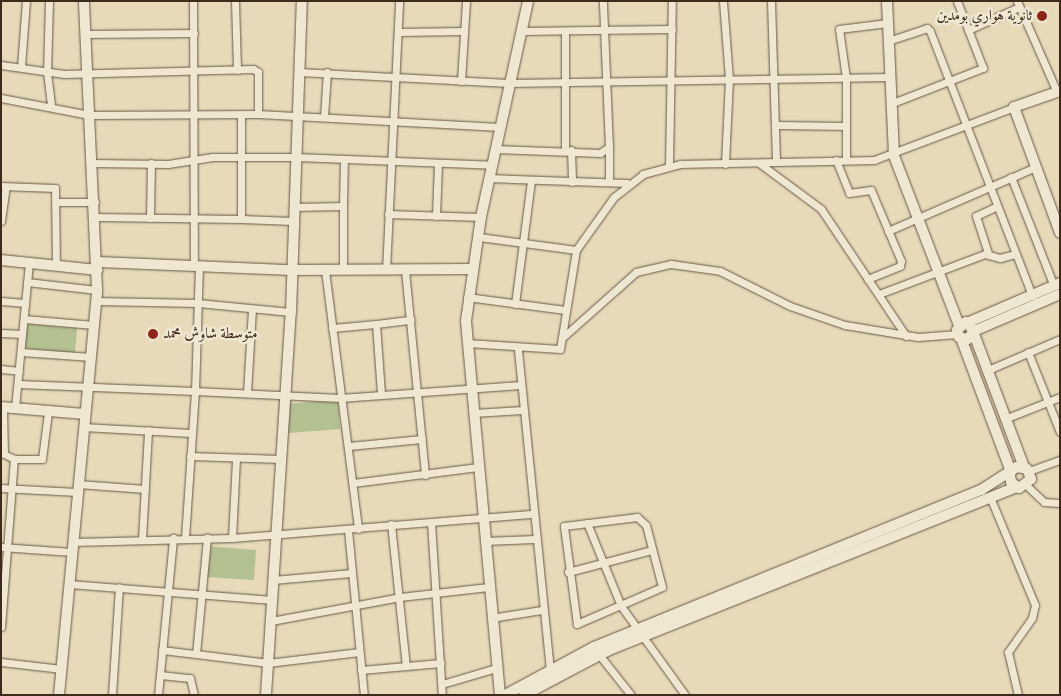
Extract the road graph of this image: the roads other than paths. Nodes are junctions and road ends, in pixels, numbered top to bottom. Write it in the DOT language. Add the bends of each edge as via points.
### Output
graph roads {
  1 [pos="26,1"];
  2 [pos="49,1"];
  3 [pos="84,1"];
  4 [pos="193,1"];
  5 [pos="235,1"];
  6 [pos="302,1"];
  7 [pos="399,1"];
  8 [pos="466,1"];
  9 [pos="528,1"];
  10 [pos="603,1"];
  11 [pos="672,1"];
  12 [pos="723,1"];
  13 [pos="771,1"];
  14 [pos="887,1"];
  15 [pos="957,1"];
  16 [pos="1018,4"];
  17 [pos="888,23"];
  18 [pos="672,29"];
  19 [pos="605,30"];
  20 [pos="968,30"];
  21 [pos="464,31"];
  22 [pos="523,31"];
  23 [pos="565,31"];
  24 [pos="398,32"];
  25 [pos="194,33"];
  26 [pos="85,34"];
  27 [pos="888,41"];
  28 [pos="1,65"];
  29 [pos="21,66"];
  30 [pos="237,70"];
  31 [pos="47,72"];
  32 [pos="299,72"];
  33 [pos="327,72"];
  34 [pos="193,73"];
  35 [pos="87,74"];
  36 [pos="395,76"];
  37 [pos="888,77"];
  38 [pos="846,78"];
  39 [pos="729,79"];
  40 [pos="776,80"];
  41 [pos="950,80"];
  42 [pos="461,81"];
  43 [pos="672,82"];
  44 [pos="512,83"];
  45 [pos="565,83"];
  46 [pos="606,83"];
  47 [pos="1058,91"];
  48 [pos="1,98"];
  49 [pos="51,104"];
  50 [pos="889,104"];
  51 [pos="1014,107"];
  52 [pos="193,114"];
  53 [pos="258,114"];
  54 [pos="90,115"];
  55 [pos="241,115"];
  56 [pos="297,116"];
  57 [pos="324,117"];
  58 [pos="392,121"];
  59 [pos="967,124"];
  60 [pos="777,126"];
  61 [pos="846,126"];
  62 [pos="500,127"];
  63 [pos="609,147"];
  64 [pos="495,149"];
  65 [pos="568,150"];
  66 [pos="894,156"];
  67 [pos="241,158"];
  68 [pos="296,158"];
  69 [pos="193,159"];
  70 [pos="344,160"];
  71 [pos="836,160"];
  72 [pos="846,160"];
  73 [pos="390,162"];
  74 [pos="776,162"];
  75 [pos="92,163"];
  76 [pos="151,163"];
  77 [pos="758,163"];
  78 [pos="725,164"];
  79 [pos="438,165"];
  80 [pos="491,165"];
  81 [pos="670,165"];
  82 [pos="1036,167"];
  83 [pos="1011,177"];
  84 [pos="489,178"];
  85 [pos="531,180"];
  86 [pos="572,182"];
  87 [pos="609,182"];
  88 [pos="627,183"];
  89 [pos="3,186"];
  90 [pos="989,186"];
  91 [pos="56,202"];
  92 [pos="95,202"];
  93 [pos="293,206"];
  94 [pos="343,206"];
  95 [pos="997,206"];
  96 [pos="388,214"];
  97 [pos="436,216"];
  98 [pos="916,216"];
  99 [pos="96,217"];
  100 [pos="481,217"];
  101 [pos="150,218"];
  102 [pos="194,219"];
  103 [pos="241,219"];
  104 [pos="293,220"];
  105 [pos="1,221"];
  106 [pos="888,231"];
  107 [pos="1060,233"];
  108 [pos="479,237"];
  109 [pos="524,244"];
  110 [pos="576,250"];
  111 [pos="988,253"];
  112 [pos="1015,254"];
  113 [pos="1,260"];
  114 [pos="29,262"];
  115 [pos="56,265"];
  116 [pos="196,265"];
  117 [pos="97,266"];
  118 [pos="472,269"];
  119 [pos="934,269"];
  120 [pos="292,270"];
  121 [pos="325,270"];
  122 [pos="343,270"];
  123 [pos="386,270"];
  124 [pos="405,270"];
  125 [pos="868,279"];
  126 [pos="27,282"];
  127 [pos="1058,288"];
  128 [pos="97,290"];
  129 [pos="879,294"];
  130 [pos="1032,296"];
  131 [pos="467,297"];
  132 [pos="1,300"];
  133 [pos="96,302"];
  134 [pos="25,303"];
  135 [pos="198,303"];
  136 [pos="515,304"];
  137 [pos="252,310"];
  138 [pos="565,310"];
  139 [pos="291,312"];
  140 [pos="24,320"];
  141 [pos="411,320"];
  142 [pos="376,324"];
  143 [pos="94,325"];
  144 [pos="332,328"];
  145 [pos="972,329"];
  146 [pos="1,333"];
  147 [pos="959,333"];
  148 [pos="22,334"];
  149 [pos="906,336"];
  150 [pos="562,338"];
  151 [pos="1060,338"];
  152 [pos="466,343"];
  153 [pos="518,350"];
  154 [pos="21,352"];
  155 [pos="1028,352"];
  156 [pos="91,357"];
  157 [pos="1,368"];
  158 [pos="19,370"];
  159 [pos="988,370"];
  160 [pos="18,384"];
  161 [pos="521,385"];
  162 [pos="471,386"];
  163 [pos="88,388"];
  164 [pos="418,390"];
  165 [pos="195,391"];
  166 [pos="247,394"];
  167 [pos="381,394"];
  168 [pos="284,396"];
  169 [pos="1060,397"];
  170 [pos="340,398"];
  171 [pos="1048,402"];
  172 [pos="2,407"];
  173 [pos="15,408"];
  174 [pos="523,410"];
  175 [pos="48,412"];
  176 [pos="473,413"];
  177 [pos="85,414"];
  178 [pos="1007,418"];
  179 [pos="83,427"];
  180 [pos="148,430"];
  181 [pos="1060,432"];
  182 [pos="191,433"];
  183 [pos="422,439"];
  184 [pos="350,446"];
  185 [pos="190,456"];
  186 [pos="236,458"];
  187 [pos="14,459"];
  188 [pos="280,459"];
  189 [pos="1060,460"];
  190 [pos="478,467"];
  191 [pos="1026,469"];
  192 [pos="1011,473"];
  193 [pos="425,475"];
  194 [pos="353,483"];
  195 [pos="12,486"];
  196 [pos="1022,487"];
  197 [pos="1,488"];
  198 [pos="78,488"];
  199 [pos="145,489"];
  200 [pos="990,497"];
  201 [pos="1060,503"];
  202 [pos="533,514"];
  203 [pos="482,515"];
  204 [pos="431,522"];
  205 [pos="587,523"];
  206 [pos="391,524"];
  207 [pos="358,529"];
  208 [pos="348,530"];
  209 [pos="277,534"];
  210 [pos="185,537"];
  211 [pos="173,538"];
  212 [pos="207,538"];
  213 [pos="232,538"];
  214 [pos="142,539"];
  215 [pos="534,539"];
  216 [pos="484,541"];
  217 [pos="73,542"];
  218 [pos="4,547"];
  219 [pos="652,550"];
  220 [pos="72,552"];
  221 [pos="602,566"];
  222 [pos="568,572"];
  223 [pos="352,573"];
  224 [pos="273,580"];
  225 [pos="70,584"];
  226 [pos="119,587"];
  227 [pos="488,587"];
  228 [pos="167,591"];
  229 [pos="437,593"];
  230 [pos="201,595"];
  231 [pos="400,597"];
  232 [pos="272,600"];
  233 [pos="719,603"];
  234 [pos="354,605"];
  235 [pos="621,606"];
  236 [pos="2,610"];
  237 [pos="541,610"];
  238 [pos="491,618"];
  239 [pos="271,621"];
  240 [pos="1,627"];
  241 [pos="640,633"];
  242 [pos="162,650"];
  243 [pos="596,651"];
  244 [pos="359,652"];
  245 [pos="196,654"];
  246 [pos="1,662"];
  247 [pos="268,663"];
  248 [pos="441,663"];
  249 [pos="406,666"];
  250 [pos="496,668"];
  251 [pos="62,669"];
  252 [pos="361,670"];
  253 [pos="550,670"];
  254 [pos="160,675"];
  255 [pos="442,684"];
  256 [pos="59,695"];
  257 [pos="112,695"];
  258 [pos="158,695"];
  259 [pos="194,695"];
  260 [pos="266,695"];
  261 [pos="364,695"];
  262 [pos="442,695"];
  263 [pos="500,695"];
  264 [pos="505,695"];
  265 [pos="524,695"];
  266 [pos="632,695"];
  267 [pos="684,695"];
  268 [pos="1018,695"];
  1 -- 29 [label="street"];
  2 -- 31 [label="street"];
  3 -- 26 [label="street"];
  4 -- 25 [label="street"];
  5 -- 30 [label="street"];
  6 -- 32 [label="street"];
  7 -- 24 [label="street"];
  8 -- 21 [label="street"];
  9 -- 22 [label="street"];
  10 -- 19 [label="street"];
  11 -- 18 [label="street"];
  12 -- 39 [label="street"];
  13 -- 40 [label="street"];
  14 -- 17 [label="street"];
  15 -- 20 [label="street"];
  16 -- 20 [label="street"];
  16 -- 47 [label="street"];
  17 -- 27 [label="street"];
  17 -- 38 [label="street" via="840,27"];
  18 -- 19 [label="street"];
  18 -- 43 [label="street"];
  19 -- 23 [label="street"];
  19 -- 46 [label="street"];
  20 -- 41 [label="street" via="983,68"];
  21 -- 24 [label="street"];
  21 -- 42 [label="street"];
  22 -- 23 [label="street"];
  22 -- 44 [label="street"];
  23 -- 45 [label="street"];
  24 -- 36 [label="street"];
  25 -- 26 [label="street"];
  25 -- 34 [label="street"];
  26 -- 35 [label="street"];
  27 -- 37 [label="street"];
  27 -- 41 [label="street" via="929,29"];
  28 -- 29 [label="street"];
  29 -- 31 [label="street"];
  30 -- 34 [label="street"];
  30 -- 53 [label="street" via="258,72"];
  31 -- 35 [label="street"];
  31 -- 49 [label="street"];
  32 -- 33 [label="street"];
  32 -- 56 [label="street"];
  33 -- 36 [label="street"];
  33 -- 57 [label="street"];
  34 -- 35 [label="street"];
  34 -- 52 [label="street"];
  35 -- 54 [label="street"];
  36 -- 42 [label="street"];
  36 -- 58 [label="street"];
  37 -- 38 [label="street"];
  37 -- 50 [label="street"];
  38 -- 40 [label="street"];
  38 -- 61 [label="street"];
  39 -- 40 [label="street"];
  39 -- 43 [label="street"];
  39 -- 78 [label="street"];
  40 -- 60 [label="street"];
  41 -- 50 [label="street"];
  41 -- 59 [label="street"];
  42 -- 44 [label="street"];
  43 -- 46 [label="street"];
  43 -- 81 [label="street"];
  44 -- 45 [label="street"];
  44 -- 62 [label="street"];
  45 -- 46 [label="street"];
  45 -- 65 [label="street"];
  46 -- 63 [label="street"];
  47 -- 51 [label="street"];
  48 -- 49 [label="street"];
  49 -- 54 [label="street"];
  50 -- 66 [label="street"];
  51 -- 59 [label="street"];
  51 -- 82 [label="street"];
  52 -- 54 [label="street"];
  52 -- 55 [label="street"];
  52 -- 69 [label="street"];
  53 -- 55 [label="street"];
  53 -- 56 [label="street"];
  54 -- 75 [label="street"];
  55 -- 67 [label="street"];
  56 -- 57 [label="street"];
  56 -- 68 [label="street"];
  57 -- 58 [label="street"];
  58 -- 62 [label="street"];
  58 -- 73 [label="street"];
  59 -- 66 [label="street"];
  59 -- 90 [label="street"];
  60 -- 61 [label="street"];
  60 -- 74 [label="street"];
  61 -- 72 [label="street"];
  62 -- 64 [label="street"];
  63 -- 65 [label="street" via="600,153"];
  63 -- 87 [label="street"];
  64 -- 65 [label="street"];
  64 -- 80 [label="street"];
  65 -- 86 [label="street"];
  66 -- 72 [label="street"];
  66 -- 98 [label="street"];
  67 -- 68 [label="street"];
  67 -- 69 [label="street"];
  67 -- 103 [label="street"];
  68 -- 70 [label="street"];
  68 -- 93 [label="street"];
  69 -- 76 [label="street"];
  69 -- 102 [label="street"];
  70 -- 73 [label="street"];
  70 -- 94 [label="street"];
  71 -- 72 [label="street"];
  71 -- 74 [label="street"];
  71 -- 106 [label="street" via="849,193 871,190"];
  73 -- 79 [label="street"];
  73 -- 96 [label="street"];
  74 -- 77 [label="street"];
  75 -- 76 [label="street"];
  75 -- 92 [label="street"];
  76 -- 101 [label="street"];
  77 -- 78 [label="street"];
  77 -- 125 [label="street" via="817,204"];
  78 -- 81 [label="street"];
  79 -- 80 [label="street"];
  79 -- 97 [label="street"];
  80 -- 84 [label="street"];
  81 -- 88 [label="street"];
  82 -- 83 [label="street"];
  82 -- 107 [label="street"];
  83 -- 90 [label="street"];
  83 -- 127 [label="street"];
  84 -- 85 [label="street"];
  84 -- 100 [label="street"];
  85 -- 86 [label="street"];
  85 -- 109 [label="street"];
  86 -- 87 [label="street"];
  87 -- 88 [label="street"];
  88 -- 110 [label="street"];
  89 -- 91 [label="street" via="55,188"];
  89 -- 105 [label="street"];
  90 -- 95 [label="street"];
  90 -- 98 [label="street"];
  91 -- 92 [label="street"];
  91 -- 115 [label="street"];
  92 -- 99 [label="street"];
  93 -- 94 [label="street"];
  93 -- 104 [label="street"];
  94 -- 122 [label="street"];
  95 -- 111 [label="street" via="976,216"];
  95 -- 112 [label="street"];
  96 -- 97 [label="street"];
  96 -- 123 [label="street"];
  97 -- 100 [label="street"];
  98 -- 106 [label="street"];
  98 -- 119 [label="street"];
  99 -- 101 [label="street"];
  99 -- 117 [label="street"];
  100 -- 108 [label="street"];
  101 -- 102 [label="street"];
  102 -- 103 [label="street"];
  102 -- 116 [label="street"];
  103 -- 104 [label="street"];
  104 -- 120 [label="street"];
  106 -- 125 [label="street" via="902,264"];
  108 -- 109 [label="street"];
  108 -- 118 [label="street"];
  109 -- 110 [label="street"];
  109 -- 136 [label="street"];
  110 -- 138 [label="street"];
  111 -- 112 [label="street" via="1000,258"];
  111 -- 119 [label="street"];
  112 -- 130 [label="street"];
  113 -- 114 [label="street"];
  114 -- 115 [label="street"];
  114 -- 126 [label="street"];
  115 -- 117 [label="street"];
  116 -- 117 [label="street"];
  116 -- 120 [label="street"];
  116 -- 135 [label="street"];
  117 -- 128 [label="street"];
  118 -- 124 [label="street"];
  118 -- 131 [label="street"];
  119 -- 129 [label="street"];
  119 -- 147 [label="street"];
  120 -- 121 [label="street"];
  120 -- 139 [label="street"];
  121 -- 122 [label="street"];
  121 -- 144 [label="street"];
  122 -- 123 [label="street"];
  123 -- 124 [label="street"];
  124 -- 141 [label="street"];
  125 -- 129 [label="street"];
  126 -- 128 [label="street"];
  126 -- 134 [label="street"];
  127 -- 130 [label="street"];
  127 -- 145 [label="street"];
  128 -- 133 [label="street"];
  129 -- 149 [label="street"];
  130 -- 145 [label="street"];
  131 -- 136 [label="street"];
  131 -- 152 [label="street"];
  132 -- 134 [label="street"];
  133 -- 135 [label="street"];
  133 -- 143 [label="street"];
  134 -- 140 [label="street"];
  135 -- 137 [label="street"];
  135 -- 165 [label="street"];
  136 -- 138 [label="street"];
  137 -- 139 [label="street"];
  137 -- 166 [label="street"];
  138 -- 150 [label="street"];
  139 -- 168 [label="street"];
  140 -- 143 [label="street"];
  140 -- 148 [label="street"];
  141 -- 142 [label="street"];
  141 -- 164 [label="street"];
  142 -- 144 [label="street"];
  142 -- 167 [label="street"];
  143 -- 156 [label="street"];
  144 -- 170 [label="street"];
  145 -- 147 [label="street"];
  145 -- 147 [label="street"];
  145 -- 159 [label="street"];
  146 -- 148 [label="street"];
  147 -- 149 [label="street"];
  147 -- 192 [label="street"];
  148 -- 154 [label="street"];
  149 -- 150 [label="street" via="845,325 790,306 720,271 671,264 636,272"];
  150 -- 153 [label="street" via="560,349 554,352"];
  151 -- 155 [label="street"];
  152 -- 153 [label="street"];
  152 -- 162 [label="street"];
  153 -- 161 [label="street"];
  154 -- 156 [label="street"];
  154 -- 158 [label="street"];
  155 -- 159 [label="street"];
  155 -- 171 [label="street"];
  156 -- 163 [label="street"];
  157 -- 158 [label="street"];
  158 -- 160 [label="street"];
  159 -- 178 [label="street"];
  160 -- 163 [label="street"];
  160 -- 173 [label="street"];
  161 -- 162 [label="street"];
  161 -- 174 [label="street"];
  162 -- 164 [label="street"];
  162 -- 176 [label="street"];
  163 -- 165 [label="street"];
  163 -- 177 [label="street"];
  164 -- 167 [label="street"];
  164 -- 183 [label="street"];
  165 -- 166 [label="street"];
  165 -- 182 [label="street"];
  166 -- 168 [label="street"];
  167 -- 170 [label="street"];
  168 -- 170 [label="street"];
  168 -- 188 [label="street"];
  169 -- 171 [label="street"];
  170 -- 184 [label="street"];
  171 -- 178 [label="street"];
  171 -- 181 [label="street"];
  172 -- 173 [label="street"];
  172 -- 187 [label="street" via="4,454"];
  173 -- 175 [label="street"];
  174 -- 176 [label="street"];
  174 -- 202 [label="street"];
  175 -- 177 [label="street"];
  175 -- 187 [label="street" via="42,459"];
  176 -- 190 [label="street"];
  177 -- 179 [label="street"];
  178 -- 191 [label="street"];
  179 -- 180 [label="street"];
  179 -- 198 [label="street"];
  180 -- 182 [label="street"];
  180 -- 199 [label="street"];
  182 -- 185 [label="street"];
  183 -- 184 [label="street"];
  183 -- 193 [label="street"];
  184 -- 194 [label="street"];
  185 -- 186 [label="street"];
  185 -- 210 [label="street"];
  186 -- 188 [label="street"];
  186 -- 213 [label="street"];
  187 -- 195 [label="street"];
  188 -- 209 [label="street"];
  189 -- 191 [label="street"];
  190 -- 193 [label="street"];
  190 -- 203 [label="street"];
  191 -- 192 [label="street"];
  191 -- 196 [label="street"];
  192 -- 196 [label="street"];
  192 -- 233 [label="street"];
  193 -- 194 [label="street"];
  194 -- 207 [label="street"];
  195 -- 197 [label="street"];
  195 -- 198 [label="street"];
  195 -- 218 [label="street"];
  196 -- 200 [label="street"];
  196 -- 201 [label="street" via="1044,502"];
  198 -- 199 [label="street"];
  198 -- 217 [label="street"];
  199 -- 214 [label="street"];
  200 -- 233 [label="street"];
  200 -- 268 [label="street" via="1035,605 1032,618 1008,652"];
  202 -- 203 [label="street"];
  202 -- 215 [label="street"];
  203 -- 204 [label="street"];
  203 -- 216 [label="street"];
  204 -- 206 [label="street"];
  204 -- 229 [label="street"];
  205 -- 219 [label="street" via="641,518"];
  205 -- 221 [label="street"];
  205 -- 222 [label="street" via="564,526"];
  206 -- 207 [label="street"];
  206 -- 231 [label="street"];
  207 -- 208 [label="street"];
  208 -- 209 [label="street"];
  208 -- 223 [label="street"];
  209 -- 213 [label="street"];
  209 -- 224 [label="street"];
  210 -- 211 [label="street"];
  210 -- 212 [label="street"];
  211 -- 214 [label="street"];
  211 -- 228 [label="street"];
  212 -- 213 [label="street"];
  212 -- 230 [label="street"];
  214 -- 217 [label="street"];
  215 -- 216 [label="street"];
  215 -- 237 [label="street"];
  216 -- 227 [label="street"];
  217 -- 220 [label="street"];
  218 -- 220 [label="street"];
  218 -- 236 [label="street"];
  219 -- 221 [label="street"];
  219 -- 235 [label="street" via="662,587"];
  220 -- 225 [label="street"];
  221 -- 222 [label="street"];
  221 -- 235 [label="street"];
  222 -- 235 [label="street" via="577,624"];
  223 -- 224 [label="street"];
  223 -- 234 [label="street"];
  224 -- 232 [label="street"];
  225 -- 226 [label="street"];
  225 -- 251 [label="street"];
  226 -- 228 [label="street"];
  226 -- 257 [label="street"];
  227 -- 229 [label="street"];
  227 -- 238 [label="street"];
  228 -- 230 [label="street"];
  228 -- 242 [label="street"];
  229 -- 231 [label="street"];
  229 -- 248 [label="street"];
  230 -- 232 [label="street"];
  230 -- 245 [label="street"];
  231 -- 234 [label="street"];
  231 -- 249 [label="street"];
  232 -- 239 [label="street"];
  233 -- 241 [label="street"];
  234 -- 239 [label="street"];
  234 -- 244 [label="street"];
  235 -- 241 [label="street"];
  236 -- 240 [label="street"];
  237 -- 238 [label="street"];
  237 -- 253 [label="street"];
  238 -- 250 [label="street"];
  239 -- 247 [label="street"];
  241 -- 243 [label="street"];
  241 -- 267 [label="street"];
  242 -- 245 [label="street"];
  242 -- 254 [label="street"];
  243 -- 253 [label="street"];
  243 -- 265 [label="street"];
  243 -- 266 [label="street"];
  244 -- 247 [label="street"];
  244 -- 252 [label="street"];
  245 -- 247 [label="street"];
  246 -- 251 [label="street"];
  247 -- 260 [label="street"];
  248 -- 249 [label="street"];
  248 -- 255 [label="street"];
  249 -- 252 [label="street"];
  250 -- 255 [label="street"];
  250 -- 263 [label="street"];
  251 -- 256 [label="street"];
  252 -- 261 [label="street"];
  253 -- 264 [label="street"];
  254 -- 258 [label="street"];
  254 -- 259 [label="street" via="190,678"];
  255 -- 262 [label="street"];
}
